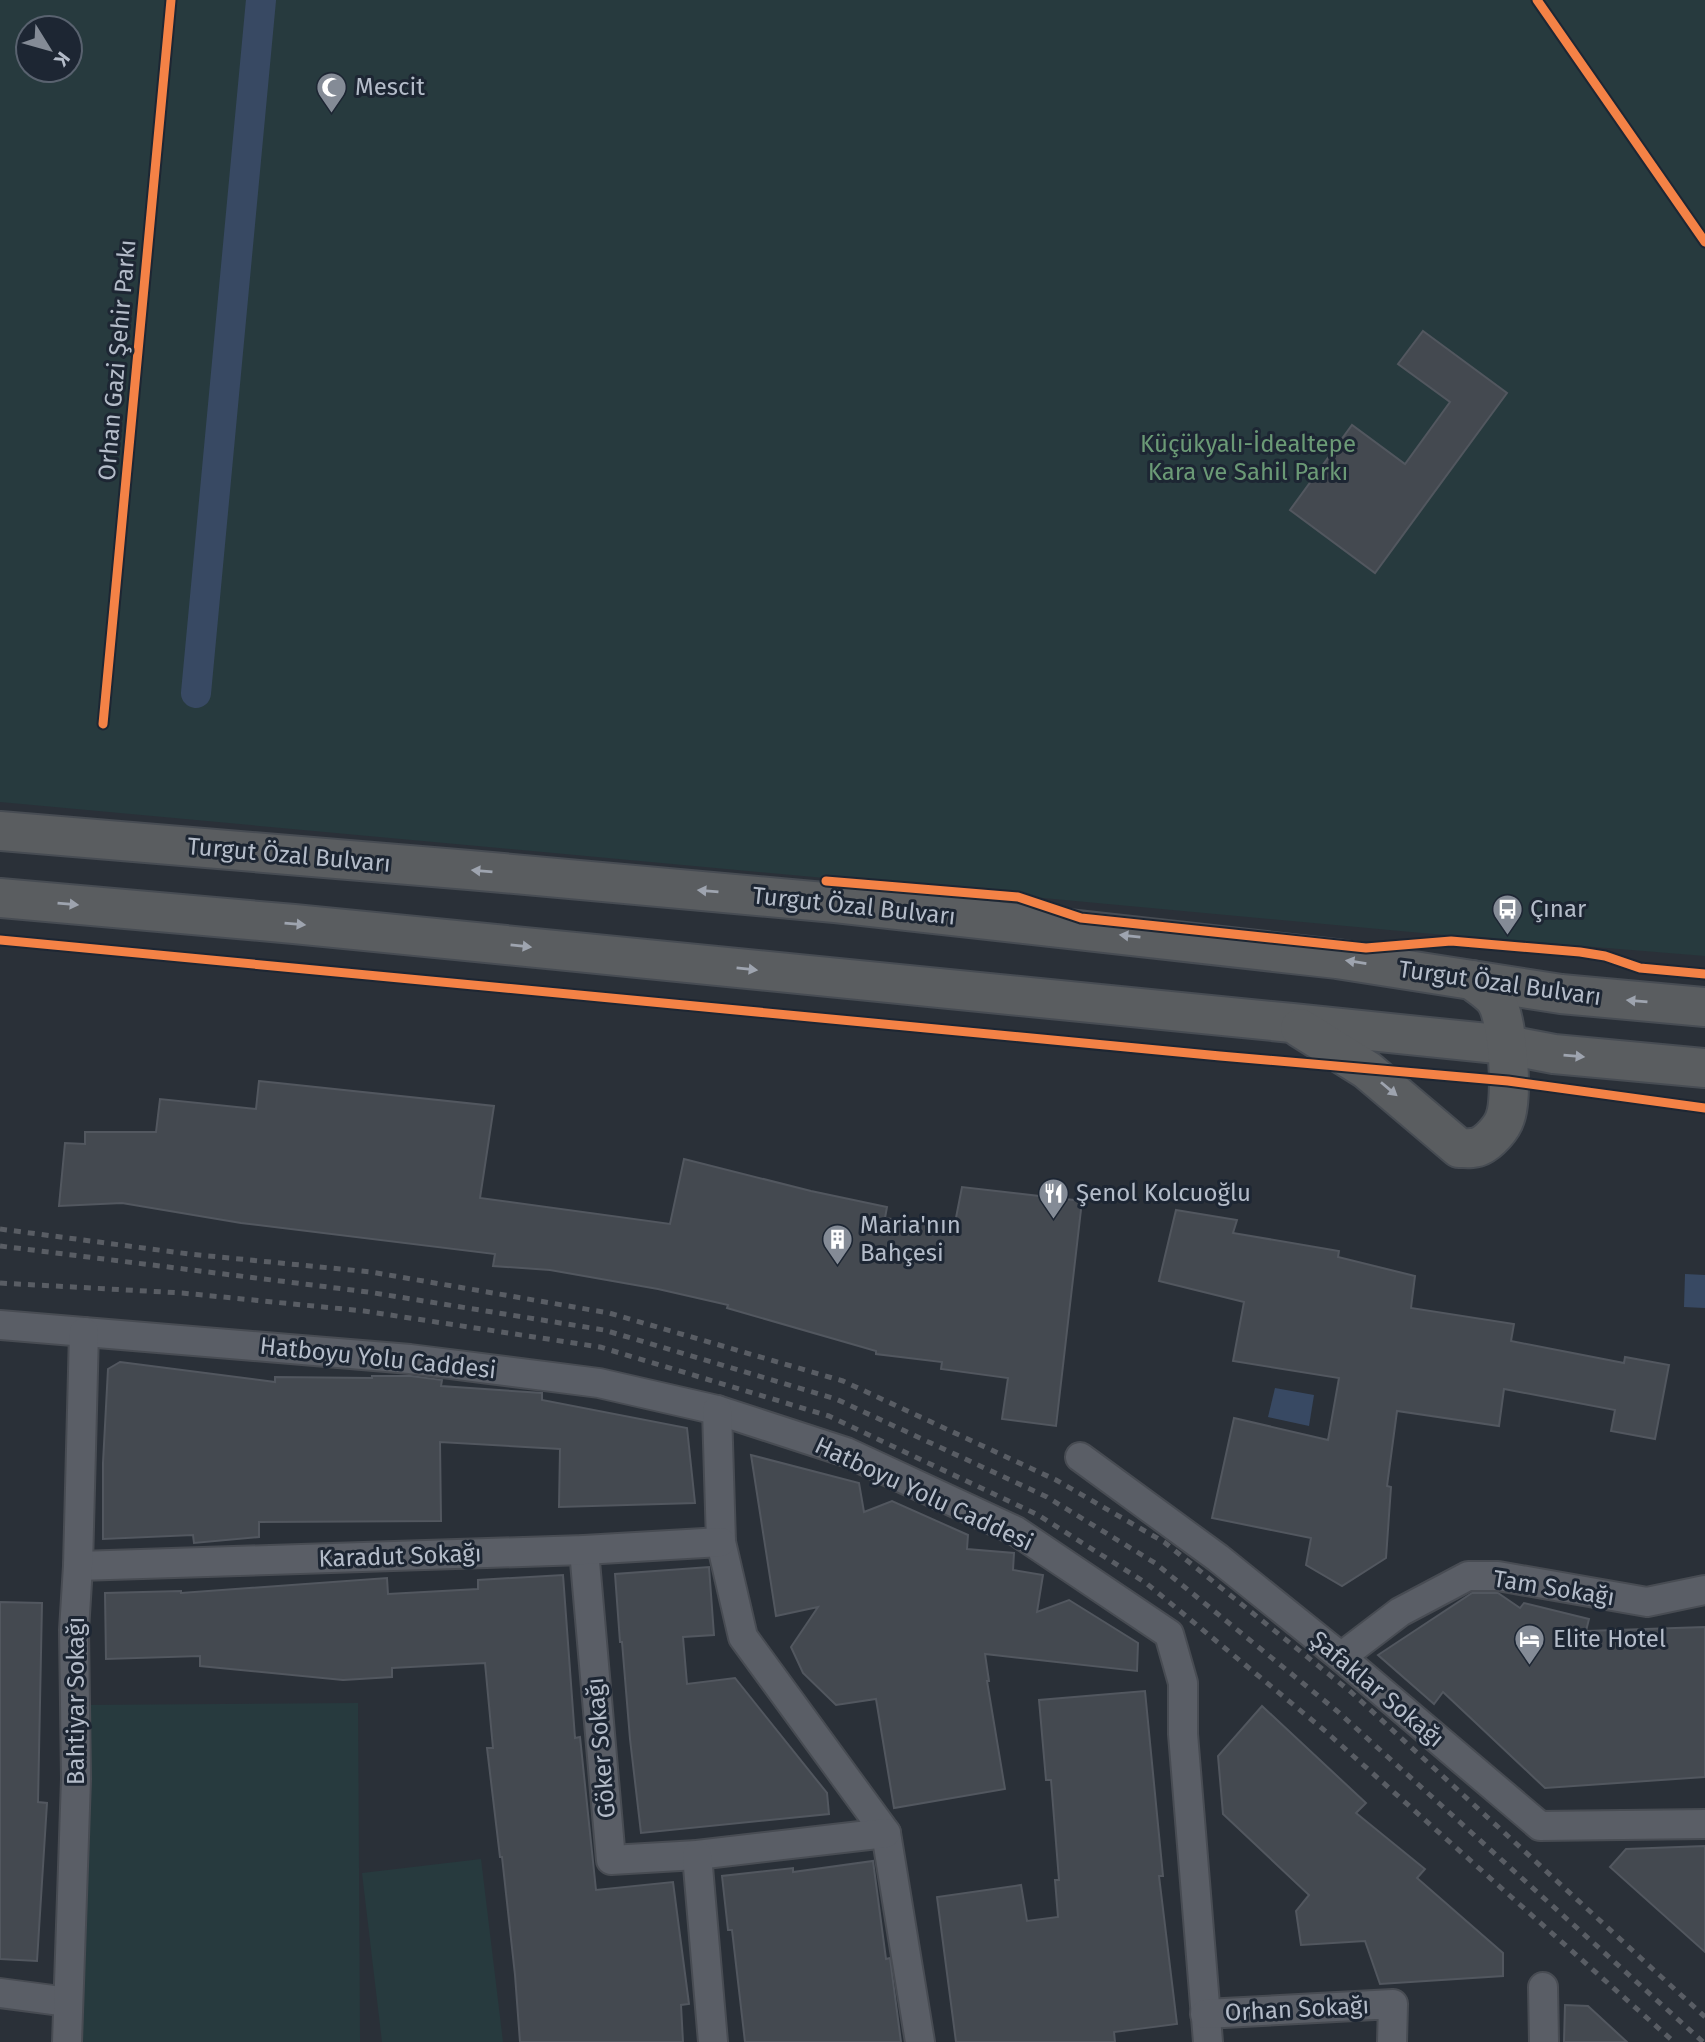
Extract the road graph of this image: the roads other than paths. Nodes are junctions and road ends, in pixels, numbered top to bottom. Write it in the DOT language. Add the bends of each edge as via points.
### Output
graph roads {
  1 [pos="0,831"];
  2 [pos="0,898"];
  3 [pos="1472,980"];
  4 [pos="1705,1007"];
  5 [pos="1292,1023"];
  6 [pos="1507,1045"];
  7 [pos="1705,1068"];
  8 [pos="0,1325"];
  9 [pos="84,1332"];
  10 [pos="717,1410"];
  11 [pos="1080,1457"];
  12 [pos="721,1542"];
  13 [pos="584,1550"];
  14 [pos="78,1566"];
  15 [pos="1705,1590"];
  16 [pos="1341,1657"];
  17 [pos="1705,1825"];
  18 [pos="886,1833"];
  19 [pos="698,1854"];
  20 [pos="1543,1987"];
  21 [pos="0,1993"];
  22 [pos="68,2002"];
  23 [pos="1205,2014"];
  24 [pos="67,2042"];
  25 [pos="713,2042"];
  26 [pos="920,2042"];
  27 [pos="1209,2042"];
  28 [pos="1392,2042"];
  29 [pos="1544,2042"];
  3 -- 1 [label="highway, Turgut Özal Bulvarı, one-way" via="1337,959 835,903"];
  2 -- 5 [label="highway, one-way"];
  4 -- 3 [label="highway, Turgut Özal Bulvarı, one-way" via="1561,994"];
  3 -- 6 [label="highway" via="1495,1000 1504,1020"];
  5 -- 6 [label="highway"];
  5 -- 6 [label="highway, one-way" via="1367,1070 1459,1148 1480,1147 1505,1118"];
  6 -- 7 [label="highway, one-way" via="1554,1054"];
  8 -- 9 [label="street, Hatboyu Yolu Caddesi"];
  9 -- 10 [label="street, Hatboyu Yolu Caddesi" via="410,1359 599,1383"];
  9 -- 14 [label="street, Bahtiyar Sokağı"];
  10 -- 12 [label="street"];
  10 -- 23 [label="street, Hatboyu Yolu Caddesi" via="846,1452 1016,1531 1169,1634 1183,1683"];
  11 -- 16 [label="street, Şafaklar Sokağı" via="1218,1558"];
  12 -- 13 [label="street, Karadut Sokağı"];
  12 -- 18 [label="street" via="743,1637"];
  13 -- 14 [label="street, Karadut Sokağı"];
  13 -- 19 [label="street, Göker Sokağı" via="611,1860"];
  14 -- 22 [label="street, Bahtiyar Sokağı"];
  15 -- 16 [label="street, Tam Sokağı" via="1647,1602 1498,1576 1468,1576 1400,1612"];
  16 -- 17 [label="street, Şafaklar Sokağı" via="1540,1826"];
  18 -- 19 [label="street, Göker Sokağı"];
  18 -- 26 [label="street"];
  19 -- 25 [label="street"];
  20 -- 29 [label="street"];
  21 -- 22 [label="street"];
  22 -- 24 [label="street, Bahtiyar Sokağı"];
  23 -- 27 [label="street, Hatboyu Yolu Caddesi"];
  23 -- 28 [label="street, Orhan Sokağı" via="1393,2004"];
}
